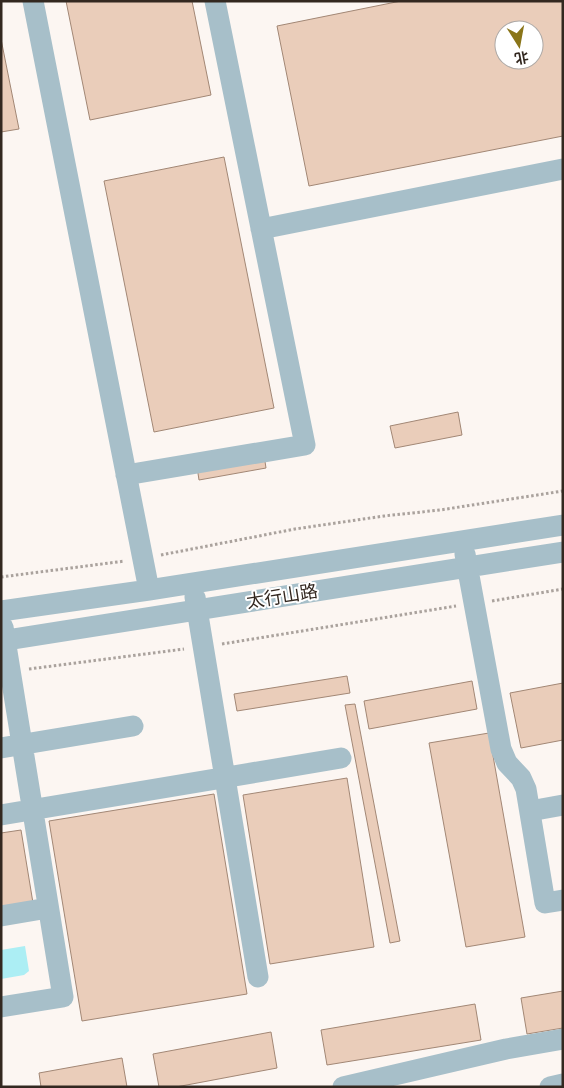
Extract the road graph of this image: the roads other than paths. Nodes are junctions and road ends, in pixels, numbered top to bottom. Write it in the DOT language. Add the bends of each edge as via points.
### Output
graph roads {
  1 [pos="33,1"];
  2 [pos="222,2"];
  3 [pos="563,169"];
  4 [pos="261,229"];
  5 [pos="126,475"];
  6 [pos="563,526"];
  7 [pos="463,541"];
  8 [pos="563,552"];
  9 [pos="468,567"];
  10 [pos="192,583"];
  11 [pos="148,590"];
  12 [pos="197,610"];
  13 [pos="1,612"];
  14 [pos="3,640"];
  15 [pos="133,726"];
  16 [pos="22,744"];
  17 [pos="1,748"];
  18 [pos="341,758"];
  19 [pos="225,778"];
  20 [pos="563,805"];
  21 [pos="33,810"];
  22 [pos="530,811"];
  23 [pos="1,815"];
  24 [pos="563,900"];
  25 [pos="48,908"];
  26 [pos="1,916"];
  27 [pos="258,977"];
  28 [pos="1,1007"];
  29 [pos="563,1039"];
  30 [pos="563,1084"];
  31 [pos="343,1087"];
  32 [pos="550,1087"];
  1 -- 5 [label="street"];
  2 -- 4 [label="street"];
  3 -- 4 [label="street"];
  4 -- 5 [label="street" via="305,445"];
  5 -- 11 [label="street"];
  6 -- 7 [label="street, 太行山路"];
  7 -- 9 [label="street"];
  7 -- 10 [label="street, 太行山路"];
  8 -- 9 [label="street, 太行山路"];
  9 -- 12 [label="street, 太行山路"];
  9 -- 22 [label="street" via="501,749 507,763 521,778"];
  10 -- 11 [label="street, 太行山路"];
  10 -- 12 [label="street"];
  11 -- 13 [label="street, 太行山路"];
  12 -- 14 [label="street, 太行山路"];
  12 -- 19 [label="street"];
  13 -- 14 [label="street"];
  14 -- 16 [label="street"];
  15 -- 16 [label="street"];
  16 -- 17 [label="street"];
  16 -- 21 [label="street"];
  18 -- 19 [label="street"];
  19 -- 21 [label="street"];
  19 -- 27 [label="street"];
  20 -- 22 [label="street"];
  21 -- 23 [label="street"];
  21 -- 25 [label="street"];
  22 -- 24 [label="street" via="545,903"];
  25 -- 26 [label="street"];
  25 -- 28 [label="street" via="63,997"];
  29 -- 31 [label="street"];
  30 -- 32 [label="street"];
}
